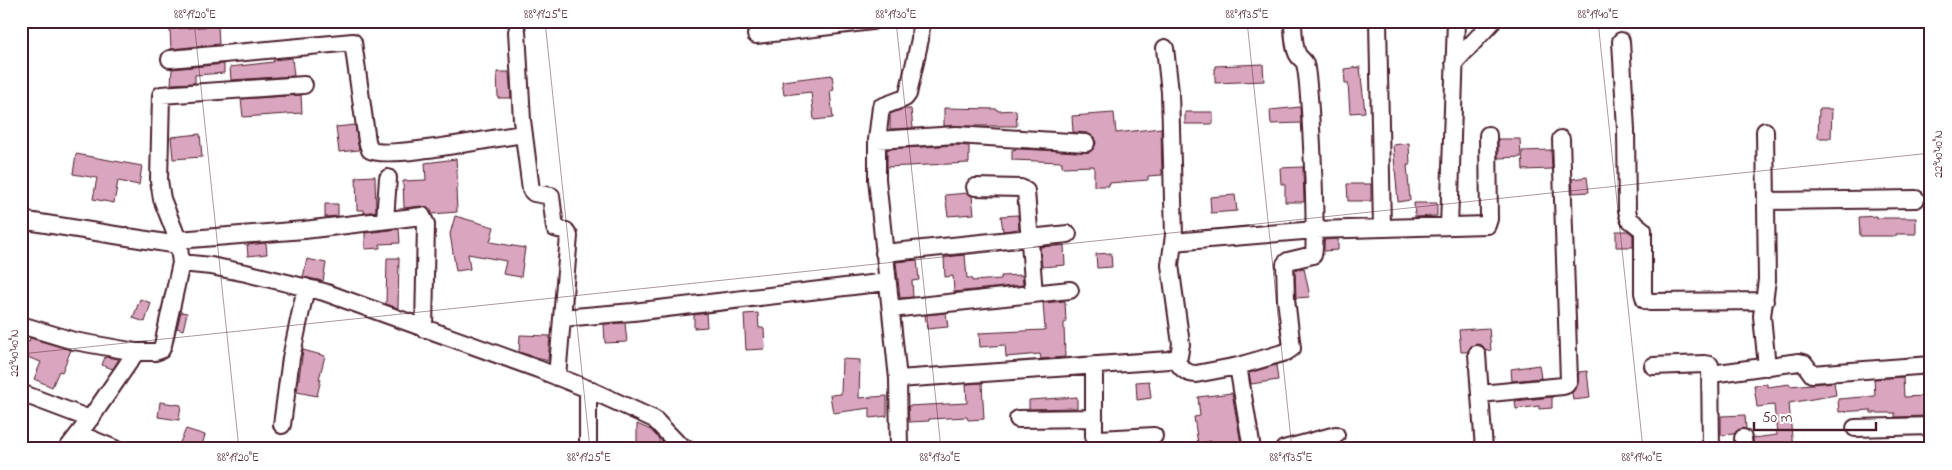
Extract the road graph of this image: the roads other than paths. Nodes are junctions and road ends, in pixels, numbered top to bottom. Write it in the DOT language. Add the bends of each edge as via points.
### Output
graph roads {
  1 [pos="872,21"];
  2 [pos="921,21"];
  3 [pos="1292,21"];
  4 [pos="1378,21"];
  5 [pos="1456,21"];
  6 [pos="1493,21"];
  7 [pos="517,30"];
  8 [pos="756,34"];
  9 [pos="1622,40"];
  10 [pos="1165,48"];
  11 [pos="170,59"];
  12 [pos="1454,63"];
  13 [pos="304,85"];
  14 [pos="1765,130"];
  15 [pos="524,134"];
  16 [pos="1488,135"];
  17 [pos="1560,139"];
  18 [pos="877,140"];
  19 [pos="1086,143"];
  20 [pos="388,178"];
  21 [pos="975,187"];
  22 [pos="1916,199"];
  23 [pos="1766,202"];
  24 [pos="21,220"];
  25 [pos="385,220"];
  26 [pos="1450,226"];
  27 [pos="1382,228"];
  28 [pos="1315,230"];
  29 [pos="1068,234"];
  30 [pos="1030,238"];
  31 [pos="1173,242"];
  32 [pos="178,243"];
  33 [pos="884,253"];
  34 [pos="181,263"];
  35 [pos="887,282"];
  36 [pos="306,287"];
  37 [pos="1070,290"];
  38 [pos="1034,294"];
  39 [pos="1764,301"];
  40 [pos="891,309"];
  41 [pos="562,318"];
  42 [pos="21,325"];
  43 [pos="424,329"];
  44 [pos="136,352"];
  45 [pos="1477,354"];
  46 [pos="1175,359"];
  47 [pos="1094,365"];
  48 [pos="1931,365"];
  49 [pos="1238,366"];
  50 [pos="1653,366"];
  51 [pos="1767,367"];
  52 [pos="1711,374"];
  53 [pos="557,377"];
  54 [pos="898,379"];
  55 [pos="588,389"];
  56 [pos="21,393"];
  57 [pos="1480,394"];
  58 [pos="1094,418"];
  59 [pos="90,419"];
  60 [pos="1018,419"];
  61 [pos="282,425"];
  62 [pos="1931,426"];
  63 [pos="1855,428"];
  64 [pos="79,434"];
  65 [pos="1336,435"];
  66 [pos="1154,436"];
  67 [pos="67,449"];
  68 [pos="115,449"];
  69 [pos="588,449"];
  70 [pos="687,449"];
  71 [pos="899,449"];
  72 [pos="1252,449"];
  73 [pos="1284,449"];
  74 [pos="1484,449"];
  75 [pos="1711,449"];
  1 -- 8 [label="street"];
  2 -- 18 [label="street" via="908,94 900,101 881,108"];
  3 -- 28 [label="street" via="1297,51 1305,64"];
  4 -- 27 [label="street"];
  5 -- 12 [label="street"];
  6 -- 12 [label="street"];
  7 -- 15 [label="street"];
  9 -- 39 [label="street" via="1627,210 1629,219 1643,230 1645,300"];
  10 -- 31 [label="street" via="1170,92"];
  11 -- 15 [label="street" via="353,42 367,141 373,152 425,149"];
  12 -- 26 [label="street"];
  13 -- 32 [label="street" via="161,95 159,180 162,199"];
  14 -- 23 [label="street"];
  15 -- 41 [label="street" via="532,192 551,196 555,228 566,231 569,236"];
  16 -- 26 [label="street" via="1488,222 1480,226"];
  17 -- 57 [label="street" via="1569,382 1562,386"];
  18 -- 19 [label="street" via="956,135"];
  18 -- 33 [label="street"];
  20 -- 25 [label="street"];
  21 -- 30 [label="street" via="1021,188 1026,191"];
  22 -- 23 [label="street"];
  23 -- 39 [label="street" via="1767,280"];
  24 -- 32 [label="street"];
  25 -- 32 [label="street"];
  25 -- 43 [label="street" via="422,216 426,224"];
  26 -- 27 [label="street"];
  27 -- 28 [label="street"];
  28 -- 31 [label="street"];
  28 -- 49 [label="street" via="1313,255 1285,264 1292,348"];
  29 -- 30 [label="street"];
  30 -- 33 [label="street"];
  30 -- 38 [label="street"];
  31 -- 46 [label="street" via="1170,265 1181,344 1179,356"];
  32 -- 34 [label="street"];
  33 -- 35 [label="street"];
  34 -- 36 [label="street"];
  34 -- 44 [label="street" via="161,350"];
  35 -- 40 [label="street"];
  35 -- 41 [label="street"];
  36 -- 43 [label="street"];
  36 -- 61 [label="street" via="291,358"];
  37 -- 38 [label="street"];
  38 -- 40 [label="street"];
  39 -- 51 [label="street" via="1762,322"];
  40 -- 54 [label="street"];
  41 -- 53 [label="street"];
  42 -- 44 [label="street" via="74,341"];
  43 -- 53 [label="street"];
  44 -- 59 [label="street"];
  45 -- 57 [label="street"];
  46 -- 47 [label="street"];
  46 -- 49 [label="street" via="1190,374"];
  47 -- 54 [label="street"];
  47 -- 58 [label="street"];
  48 -- 51 [label="street" via="1816,374 1810,373 1803,363"];
  49 -- 72 [label="street"];
  50 -- 52 [label="street" via="1708,364"];
  51 -- 52 [label="street"];
  52 -- 75 [label="street"];
  53 -- 55 [label="street"];
  54 -- 71 [label="street"];
  55 -- 69 [label="street"];
  55 -- 70 [label="street" via="654,419"];
  56 -- 59 [label="street"];
  57 -- 74 [label="street"];
  58 -- 60 [label="street"];
  58 -- 66 [label="street" via="1096,438"];
  59 -- 64 [label="street"];
  62 -- 63 [label="street"];
  64 -- 67 [label="street"];
  64 -- 68 [label="street"];
  65 -- 73 [label="street"];
}
